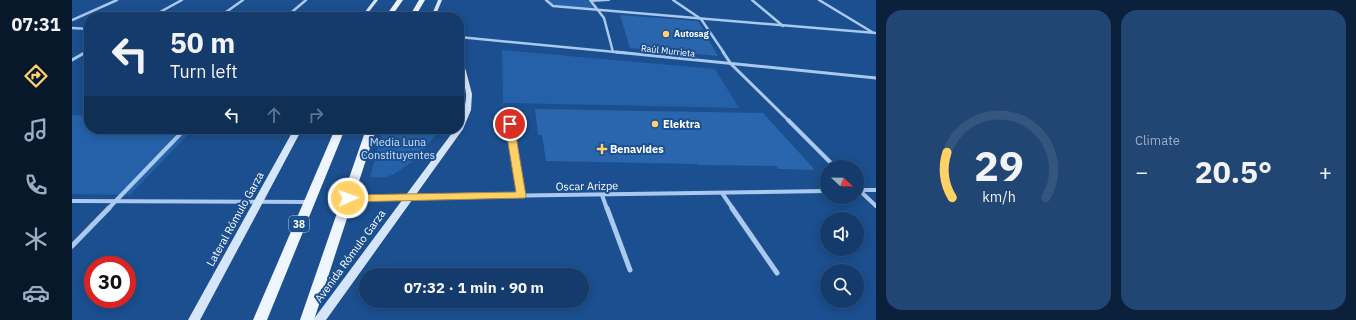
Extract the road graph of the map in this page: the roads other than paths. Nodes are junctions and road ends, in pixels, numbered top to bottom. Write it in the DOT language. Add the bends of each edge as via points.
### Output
graph roads {
  1 [pos="117,0"];
  2 [pos="182,0"];
  3 [pos="243,0"];
  4 [pos="306,0"];
  5 [pos="376,0"];
  6 [pos="400,0"];
  7 [pos="422,0"];
  8 [pos="440,0"];
  9 [pos="546,0"];
  10 [pos="609,0"];
  11 [pos="673,0"];
  12 [pos="752,0"];
  13 [pos="819,0"];
  14 [pos="590,1"];
  15 [pos="600,10"];
  16 [pos="90,12"];
  17 [pos="160,12"];
  18 [pos="226,12"];
  19 [pos="292,12"];
  20 [pos="367,12"];
  21 [pos="392,12"];
  22 [pos="415,12"];
  23 [pos="435,12"];
  24 [pos="84,15"];
  25 [pos="72,20"];
  26 [pos="702,20"];
  27 [pos="784,26"];
  28 [pos="72,28"];
  29 [pos="84,29"];
  30 [pos="875,33"];
  31 [pos="464,37"];
  32 [pos="613,52"];
  33 [pos="84,54"];
  34 [pos="72,60"];
  35 [pos="731,64"];
  36 [pos="464,74"];
  37 [pos="876,78"];
  38 [pos="464,119"];
  39 [pos="510,124"];
  40 [pos="180,134"];
  41 [pos="295,134"];
  42 [pos="338,134"];
  43 [pos="369,134"];
  44 [pos="455,134"];
  45 [pos="829,160"];
  46 [pos="864,189"];
  47 [pos="876,190"];
  48 [pos="820,191"];
  49 [pos="722,193"];
  50 [pos="602,195"];
  51 [pos="864,195"];
  52 [pos="521,196"];
  53 [pos="410,197"];
  54 [pos="348,198"];
  55 [pos="72,200"];
  56 [pos="116,201"];
  57 [pos="259,201"];
  58 [pos="309,202"];
  59 [pos="876,206"];
  60 [pos="72,246"];
  61 [pos="630,270"];
  62 [pos="777,274"];
  63 [pos="194,320"];
  64 [pos="260,320"];
  65 [pos="307,320"];
  66 [pos="319,320"];
  1 -- 16 [label="street"];
  2 -- 17 [label="street"];
  3 -- 18 [label="street"];
  4 -- 19 [label="street"];
  5 -- 20 [label="street"];
  6 -- 21 [label="main road"];
  7 -- 22 [label="main road"];
  8 -- 23 [label="street"];
  9 -- 15 [label="street" via="553,6"];
  10 -- 14 [label="lane"];
  11 -- 26 [label="street"];
  12 -- 27 [label="street"];
  13 -- 30 [label="street"];
  14 -- 15 [label="street"];
  15 -- 26 [label="street"];
  15 -- 32 [label="street" via="605,18"];
  24 -- 25 [label="street"];
  26 -- 27 [label="street"];
  26 -- 35 [label="street"];
  27 -- 30 [label="street"];
  28 -- 29 [label="street"];
  31 -- 32 [label="street, Raúl Murrieta"];
  32 -- 35 [label="street, Raúl Murrieta"];
  33 -- 34 [label="street"];
  35 -- 37 [label="street, Raúl Murrieta"];
  35 -- 45 [label="street"];
  36 -- 38 [label="street, Avenida Rómulo Garza" via="469,86 470,103"];
  39 -- 52 [label="lane"];
  40 -- 56 [label="street"];
  41 -- 57 [label="street, Lateral Rómulo Garza"];
  42 -- 58 [label="main road, 38"];
  43 -- 54 [label="main road, Avenida Rómulo Garza"];
  44 -- 53 [label="street, Avenida Rómulo Garza"];
  46 -- 47 [label="street"];
  48 -- 49 [label="street, Oscar Arizpe"];
  49 -- 50 [label="street, Oscar Arizpe"];
  49 -- 62 [label="street"];
  50 -- 52 [label="street, Oscar Arizpe"];
  50 -- 61 [label="street"];
  51 -- 59 [label="street"];
  52 -- 53 [label="street, Oscar Arizpe"];
  53 -- 54 [label="street, Oscar Arizpe"];
  53 -- 66 [label="street, Avenida Rómulo Garza"];
  54 -- 65 [label="main road, Avenida Rómulo Garza"];
  55 -- 56 [label="street"];
  56 -- 57 [label="street"];
  56 -- 60 [label="street"];
  57 -- 58 [label="street"];
  57 -- 63 [label="street, Lateral Rómulo Garza"];
  58 -- 64 [label="main road, 38"];
}
